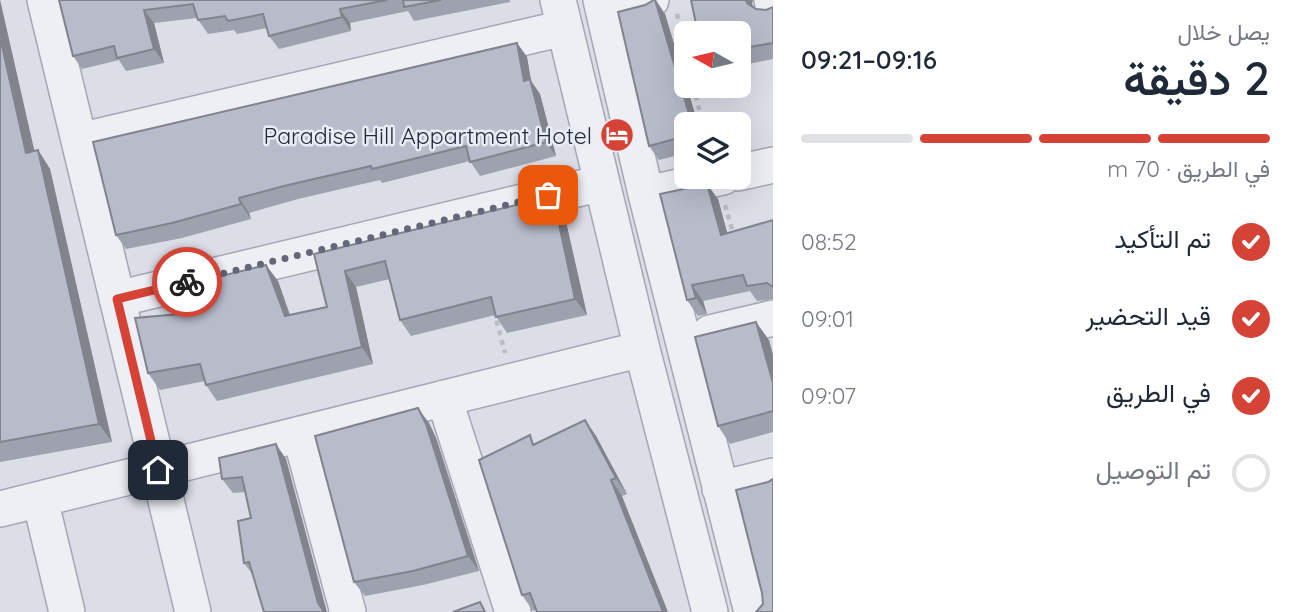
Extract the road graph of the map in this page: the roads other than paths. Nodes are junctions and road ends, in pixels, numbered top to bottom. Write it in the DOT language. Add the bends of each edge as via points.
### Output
graph roads {
  1 [pos="45,0"];
  2 [pos="664,4"];
  3 [pos="603,5"];
  4 [pos="561,14"];
  5 [pos="79,141"];
  6 [pos="773,165"];
  7 [pos="751,170"];
  8 [pos="602,183"];
  9 [pos="674,188"];
  10 [pos="646,194"];
  11 [pos="117,299"];
  12 [pos="773,318"];
  13 [pos="683,340"];
  14 [pos="642,349"];
  15 [pos="444,398"];
  16 [pos="699,405"];
  17 [pos="659,413"];
  18 [pos="300,434"];
  19 [pos="158,470"];
  20 [pos="773,476"];
  21 [pos="720,489"];
  22 [pos="40,499"];
  23 [pos="0,509"];
  24 [pos="67,612"];
  25 [pos="193,612"];
  26 [pos="348,612"];
  27 [pos="513,612"];
  28 [pos="710,612"];
  29 [pos="752,612"];
  1 -- 5 [label="street"];
  2 -- 3 [label="street"];
  3 -- 10 [label="street"];
  4 -- 5 [label="street"];
  4 -- 8 [label="street"];
  5 -- 11 [label="street"];
  6 -- 7 [label="street"];
  8 -- 11 [label="street"];
  8 -- 14 [label="street"];
  9 -- 10 [label="street"];
  10 -- 13 [label="street"];
  11 -- 19 [label="street"];
  12 -- 13 [label="street"];
  13 -- 16 [label="street"];
  14 -- 15 [label="street"];
  14 -- 17 [label="street"];
  15 -- 18 [label="street"];
  15 -- 27 [label="street"];
  16 -- 17 [label="street"];
  16 -- 21 [label="street"];
  17 -- 28 [label="street"];
  18 -- 19 [label="street"];
  18 -- 26 [label="street"];
  19 -- 22 [label="street"];
  19 -- 25 [label="street"];
  20 -- 21 [label="street"];
  21 -- 29 [label="street"];
  22 -- 23 [label="street"];
  22 -- 24 [label="street"];
}
